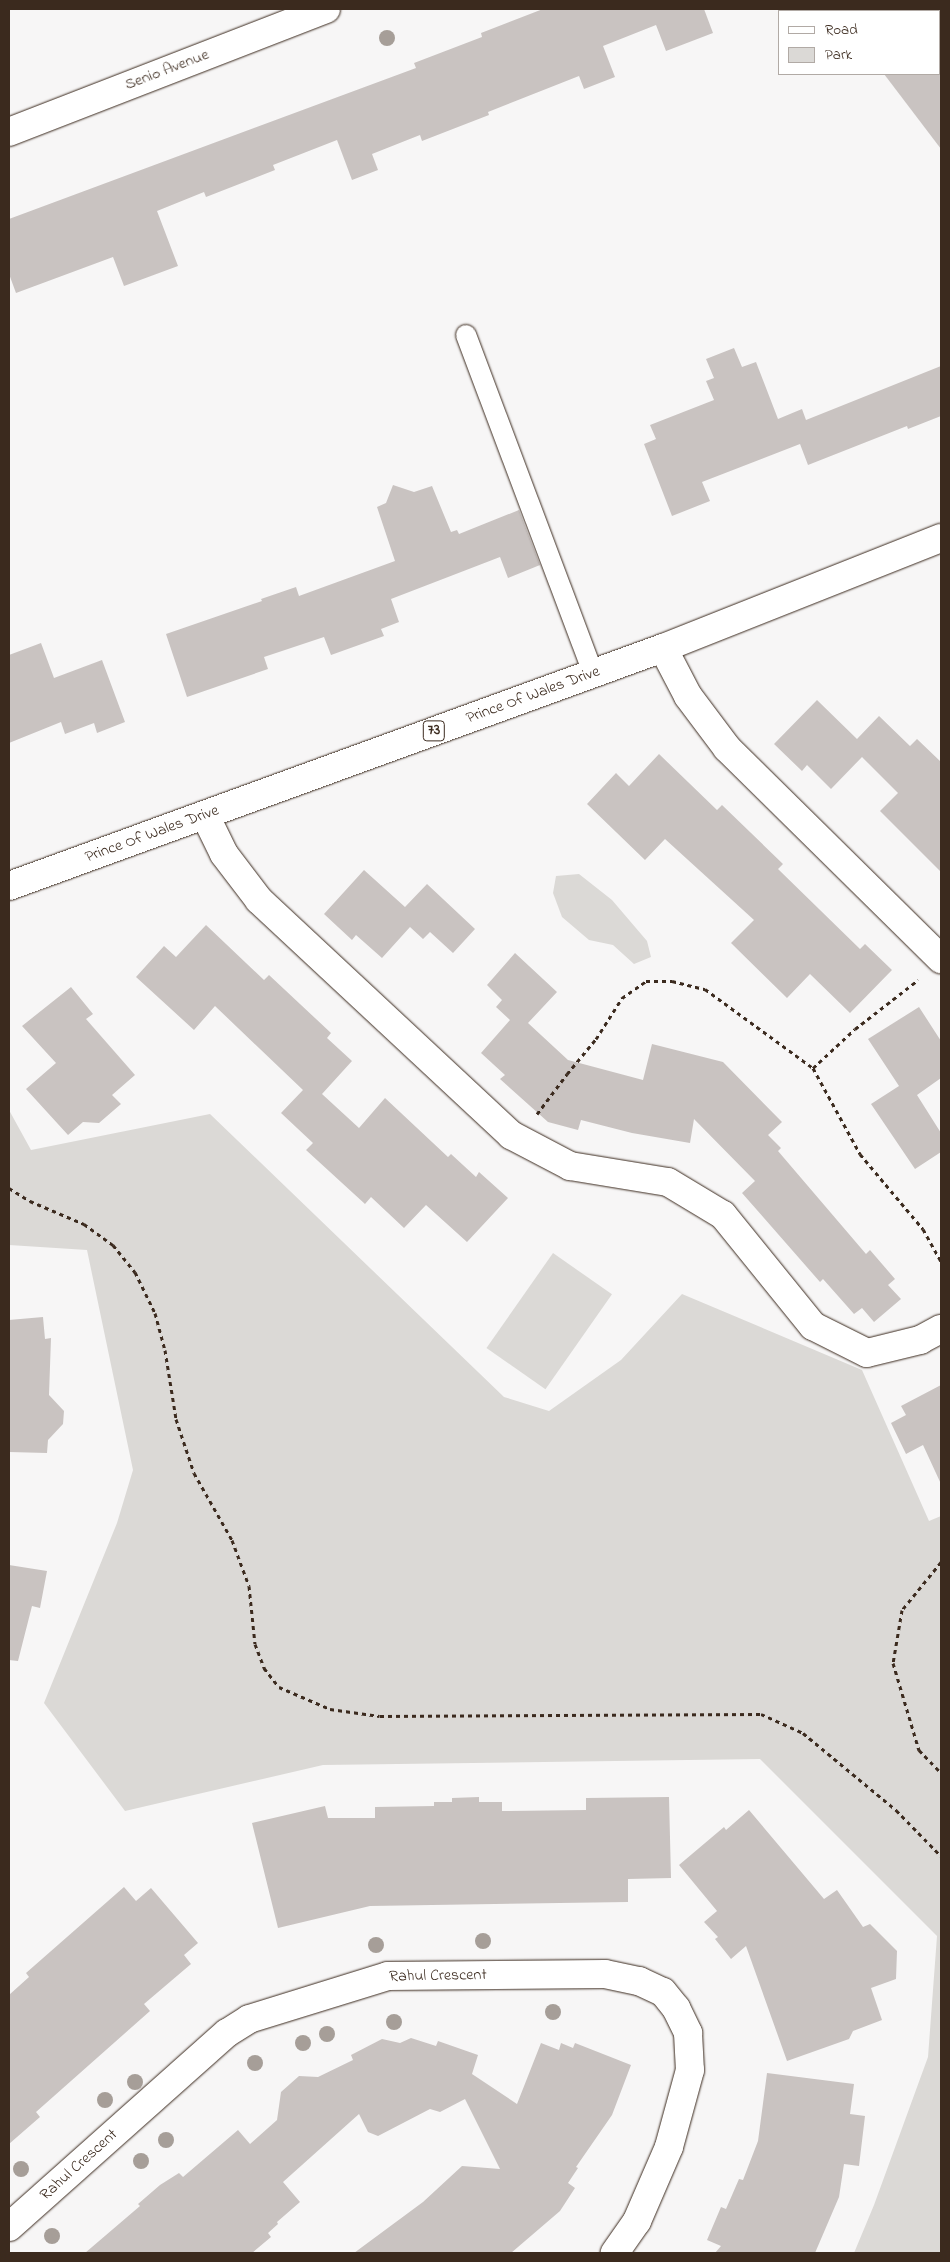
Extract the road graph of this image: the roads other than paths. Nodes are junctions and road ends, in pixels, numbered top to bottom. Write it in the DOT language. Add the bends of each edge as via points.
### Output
graph roads {
  1 [pos="326,9"];
  2 [pos="9,132"];
  3 [pos="466,335"];
  4 [pos="941,538"];
  5 [pos="663,648"];
  6 [pos="593,673"];
  7 [pos="204,815"];
  8 [pos="9,886"];
  9 [pos="933,967"];
  10 [pos="941,1328"];
  11 [pos="9,2227"];
  12 [pos="616,2253"];
  1 -- 2 [label="street, Senio Avenue"];
  3 -- 6 [label="lane"];
  4 -- 5 [label="street, Prince Of Wales Drive / 73"];
  5 -- 6 [label="street, Prince Of Wales Drive / 73"];
  5 -- 9 [label="street" via="688,696 727,748"];
  6 -- 7 [label="street, Prince Of Wales Drive / 73"];
  7 -- 8 [label="street, Prince Of Wales Drive / 73"];
  7 -- 10 [label="street" via="224,854 259,900 511,1135 570,1166 668,1182 723,1215 813,1326 867,1353 920,1340"];
  11 -- 12 [label="street, Rahul Crescent" via="227,2034 249,2019 388,1976 606,1974 639,1981 663,1992 676,2008 688,2033 690,2070 669,2147 637,2221"];
}
